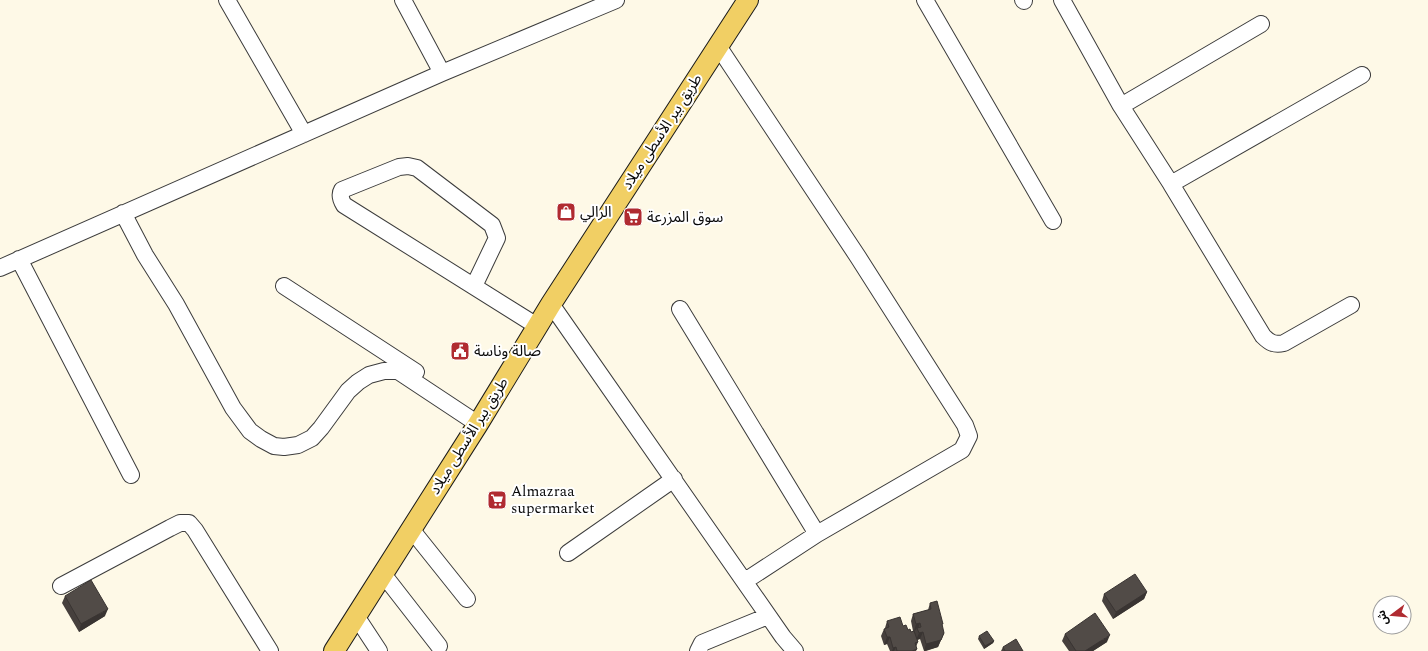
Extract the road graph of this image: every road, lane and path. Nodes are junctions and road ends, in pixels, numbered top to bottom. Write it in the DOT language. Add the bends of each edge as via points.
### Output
graph roads {
  1 [pos="227,0"];
  2 [pos="404,0"];
  3 [pos="616,0"];
  4 [pos="748,0"];
  5 [pos="1062,0"];
  6 [pos="930,2"];
  7 [pos="1261,24"];
  8 [pos="718,46"];
  9 [pos="442,73"];
  10 [pos="1362,75"];
  11 [pos="1121,106"];
  12 [pos="304,134"];
  13 [pos="1171,184"];
  14 [pos="123,213"];
  15 [pos="1053,221"];
  16 [pos="19,259"];
  17 [pos="0,268"];
  18 [pos="284,286"];
  19 [pos="474,286"];
  20 [pos="550,304"];
  21 [pos="1351,305"];
  22 [pos="680,309"];
  23 [pos="538,326"];
  24 [pos="449,404"];
  25 [pos="478,424"];
  26 [pos="131,475"];
  27 [pos="674,479"];
  28 [pos="411,529"];
  29 [pos="817,534"];
  30 [pos="568,553"];
  31 [pos="383,574"];
  32 [pos="745,581"];
  33 [pos="61,586"];
  34 [pos="467,598"];
  35 [pos="356,616"];
  36 [pos="768,616"];
  37 [pos="439,646"];
  38 [pos="270,651"];
  39 [pos="334,651"];
  40 [pos="379,651"];
  41 [pos="698,651"];
  42 [pos="795,651"];
  1 -- 12 [label="street"];
  2 -- 9 [label="street"];
  3 -- 9 [label="street"];
  4 -- 8 [label="main road, طريق بير الأسطى ميلاد"];
  5 -- 11 [label="street"];
  6 -- 15 [label="street"];
  7 -- 11 [label="street"];
  8 -- 20 [label="main road, طريق بير الأسطى ميلاد"];
  8 -- 29 [label="street" via="858,257 965,425 969,436 962,450"];
  9 -- 12 [label="street"];
  10 -- 13 [label="street"];
  11 -- 13 [label="street"];
  12 -- 14 [label="street"];
  13 -- 21 [label="street" via="1263,336 1270,343 1284,343"];
  14 -- 16 [label="street"];
  14 -- 24 [label="street" via="233,408 250,431 261,439 274,446 284,447 298,445 312,438 348,391 369,375 384,370 398,371"];
  16 -- 17 [label="street"];
  16 -- 26 [label="street"];
  18 -- 24 [label="street" via="434,383 446,394"];
  19 -- 19 [label="street" via="497,238 492,225 417,168 399,167 342,190 341,200 344,205"];
  19 -- 23 [label="street"];
  20 -- 23 [label="main road, طريق بير الأسطى ميلاد"];
  20 -- 27 [label="street"];
  22 -- 29 [label="street"];
  23 -- 25 [label="main road, طريق بير الأسطى ميلاد"];
  24 -- 25 [label="street"];
  25 -- 28 [label="main road, طريق بير الأسطى ميلاد"];
  27 -- 30 [label="street"];
  27 -- 32 [label="street"];
  28 -- 31 [label="main road, طريق بير الأسطى ميلاد"];
  28 -- 34 [label="street"];
  29 -- 32 [label="street"];
  31 -- 35 [label="main road, طريق بير الأسطى ميلاد"];
  31 -- 37 [label="street"];
  32 -- 36 [label="street"];
  33 -- 38 [label="street" via="180,523 189,523"];
  35 -- 39 [label="main road, طريق بير الأسطى ميلاد"];
  35 -- 40 [label="street"];
  36 -- 41 [label="street" via="702,643"];
  36 -- 42 [label="street"];
}
